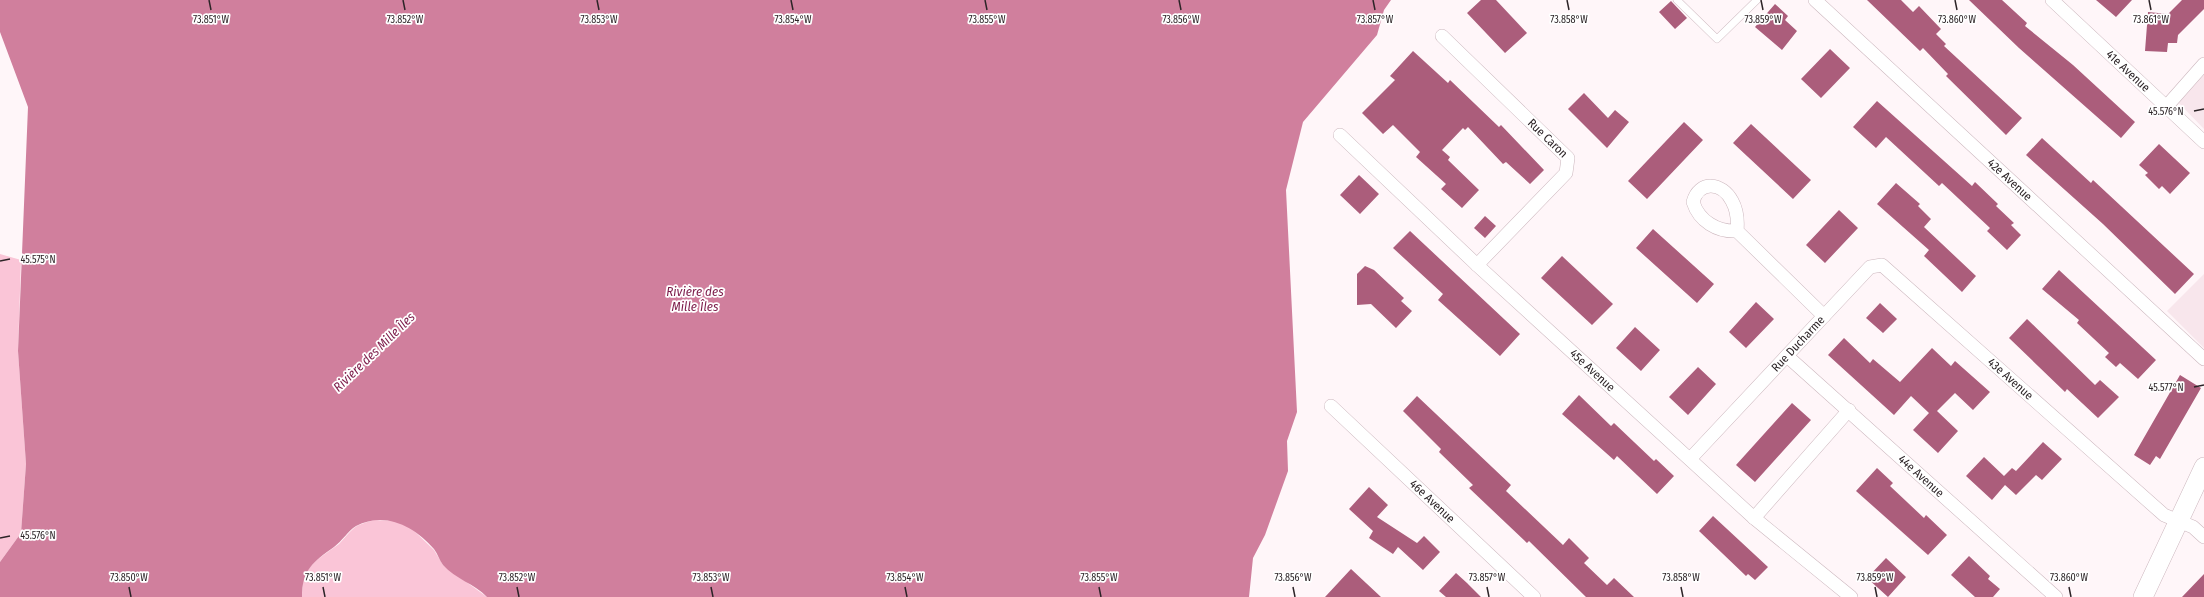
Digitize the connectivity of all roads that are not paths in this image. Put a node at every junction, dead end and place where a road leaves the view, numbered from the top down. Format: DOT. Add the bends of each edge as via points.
graph roads {
  1 [pos="1678,0"];
  2 [pos="1757,0"];
  3 [pos="1815,0"];
  4 [pos="2053,0"];
  5 [pos="1442,36"];
  6 [pos="2204,64"];
  7 [pos="2166,107"];
  8 [pos="1340,135"];
  9 [pos="2204,142"];
  10 [pos="1737,231"];
  11 [pos="1477,265"];
  12 [pos="1824,316"];
  13 [pos="1787,356"];
  14 [pos="2204,359"];
  15 [pos="1331,406"];
  16 [pos="1849,410"];
  17 [pos="1690,459"];
  18 [pos="2204,467"];
  19 [pos="1754,518"];
  20 [pos="2178,520"];
  21 [pos="2204,537"];
  22 [pos="1534,597"];
  23 [pos="1852,597"];
  24 [pos="2056,597"];
  25 [pos="2144,597"];
  1 -- 2 [label="lane" via="1717,39"];
  3 -- 14 [label="street, 42e Avenue"];
  4 -- 7 [label="street, 41e Avenue"];
  5 -- 11 [label="street, Rue Caron" via="1568,158 1566,173"];
  6 -- 7 [label="street"];
  7 -- 9 [label="street, 41e Avenue"];
  8 -- 11 [label="street, 45e Avenue"];
  10 -- 12 [label="street, Rue Ducharme"];
  11 -- 17 [label="street, 45e Avenue"];
  12 -- 13 [label="street, Rue Ducharme"];
  12 -- 20 [label="street, 43e Avenue" via="1870,267 1882,265 2164,515"];
  13 -- 16 [label="street, 44e Avenue"];
  13 -- 17 [label="street, Rue Ducharme"];
  15 -- 22 [label="street, 46e Avenue"];
  16 -- 19 [label="street"];
  16 -- 24 [label="street, 44e Avenue"];
  17 -- 19 [label="street, 45e Avenue"];
  18 -- 20 [label="main road"];
  19 -- 23 [label="street, 45e Avenue"];
  20 -- 21 [label="street, 43e Avenue"];
  20 -- 25 [label="main road"];
}
